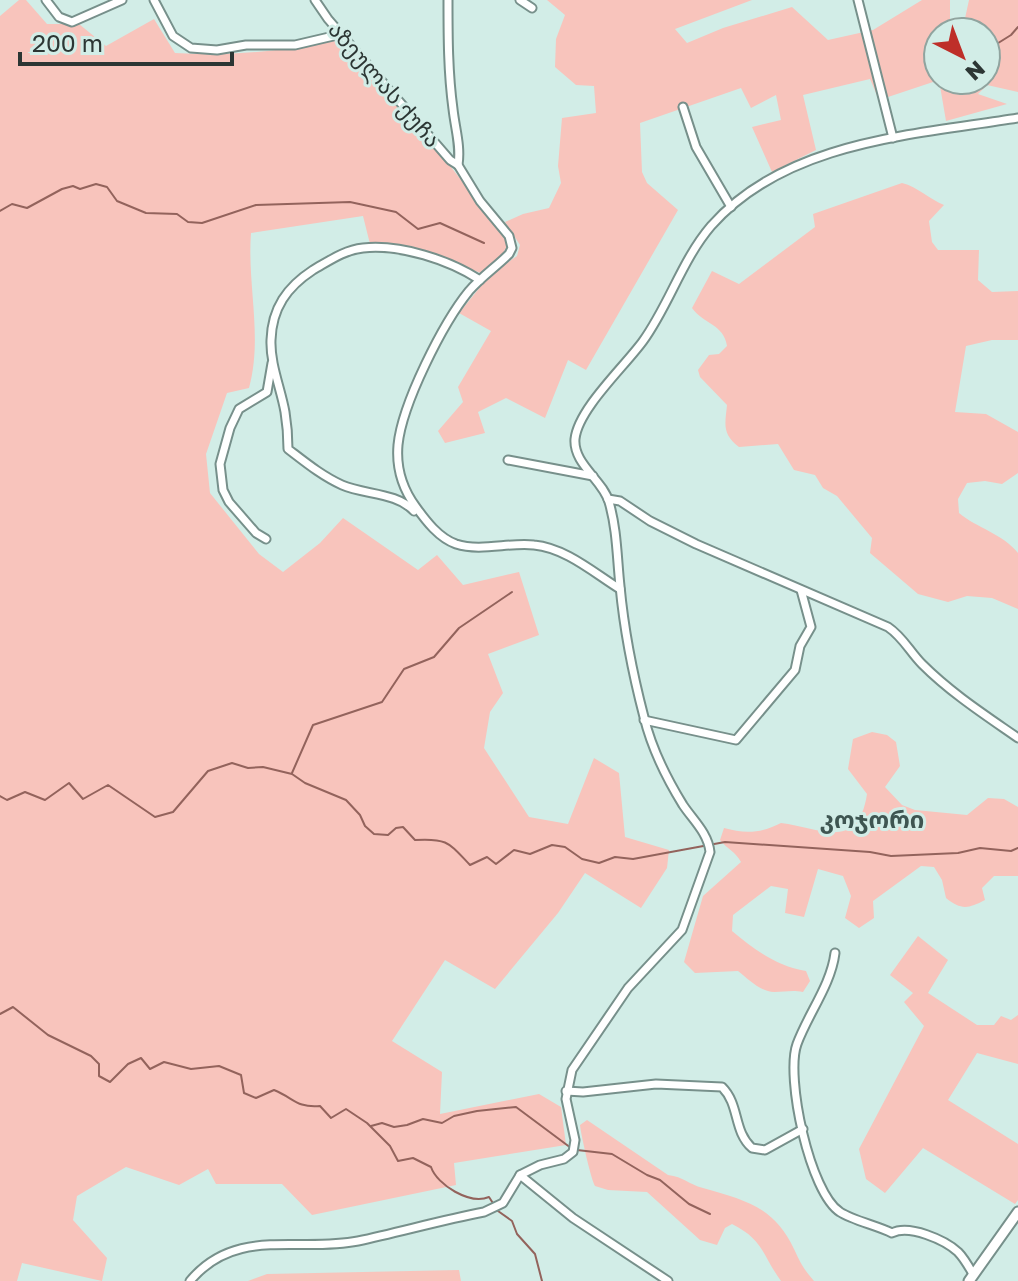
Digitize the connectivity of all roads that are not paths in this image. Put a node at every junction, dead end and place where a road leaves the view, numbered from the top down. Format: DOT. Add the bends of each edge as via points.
graph roads {
  1 [pos="46,0"];
  2 [pos="122,0"];
  3 [pos="154,0"];
  4 [pos="315,0"];
  5 [pos="448,0"];
  6 [pos="520,0"];
  7 [pos="858,0"];
  8 [pos="532,8"];
  9 [pos="342,34"];
  10 [pos="683,107"];
  11 [pos="1018,118"];
  12 [pos="893,138"];
  13 [pos="458,165"];
  14 [pos="731,207"];
  15 [pos="480,280"];
  16 [pos="273,356"];
  17 [pos="508,460"];
  18 [pos="593,476"];
  19 [pos="608,499"];
  20 [pos="428,523"];
  21 [pos="266,539"];
  22 [pos="620,589"];
  23 [pos="801,590"];
  24 [pos="644,720"];
  25 [pos="1018,738"];
  26 [pos="835,953"];
  27 [pos="566,1091"];
  28 [pos="803,1129"];
  29 [pos="520,1175"];
  30 [pos="1018,1212"];
  31 [pos="971,1277"];
  32 [pos="190,1281"];
  33 [pos="668,1281"];
  1 -- 2 [label="street" via="59,17 72,22"];
  3 -- 9 [label="street" via="173,36 191,48 295,45"];
  4 -- 9 [label="street, აზეულას ქუჩა"];
  5 -- 13 [label="street"];
  6 -- 8 [label="street"];
  7 -- 12 [label="street"];
  9 -- 13 [label="street, აზეულას ქუჩა"];
  10 -- 14 [label="street" via="696,147"];
  11 -- 12 [label="street"];
  12 -- 14 [label="street" via="806,162 770,178"];
  13 -- 15 [label="street" via="512,242 509,254"];
  14 -- 18 [label="street" via="704,236 652,328 579,425 579,456"];
  15 -- 16 [label="street" via="462,269 394,249 342,253 301,278 278,301"];
  15 -- 20 [label="street" via="441,335 401,430 404,491"];
  16 -- 20 [label="street" via="288,449 343,485 402,501"];
  16 -- 21 [label="street" via="267,392 239,409 220,464 229,502"];
  17 -- 18 [label="street"];
  18 -- 19 [label="street"];
  19 -- 22 [label="street"];
  19 -- 23 [label="street"];
  20 -- 22 [label="street" via="461,545 538,545 562,552"];
  22 -- 24 [label="street"];
  23 -- 24 [label="street" via="811,627 795,670 736,740"];
  23 -- 25 [label="street" via="894,631 921,664"];
  24 -- 27 [label="street" via="710,852 682,930 595,1032"];
  26 -- 28 [label="street" via="794,1054"];
  27 -- 28 [label="street" via="656,1084 722,1087 736,1106 740,1133 752,1148 765,1150"];
  27 -- 29 [label="street" via="575,1140 570,1155"];
  28 -- 31 [label="street" via="815,1177 840,1212 892,1233 911,1231 939,1241 959,1253"];
  29 -- 32 [label="street" via="503,1203 484,1212 337,1244 252,1245 210,1262"];
  29 -- 33 [label="street" via="573,1218"];
  30 -- 31 [label="main road"];
}
